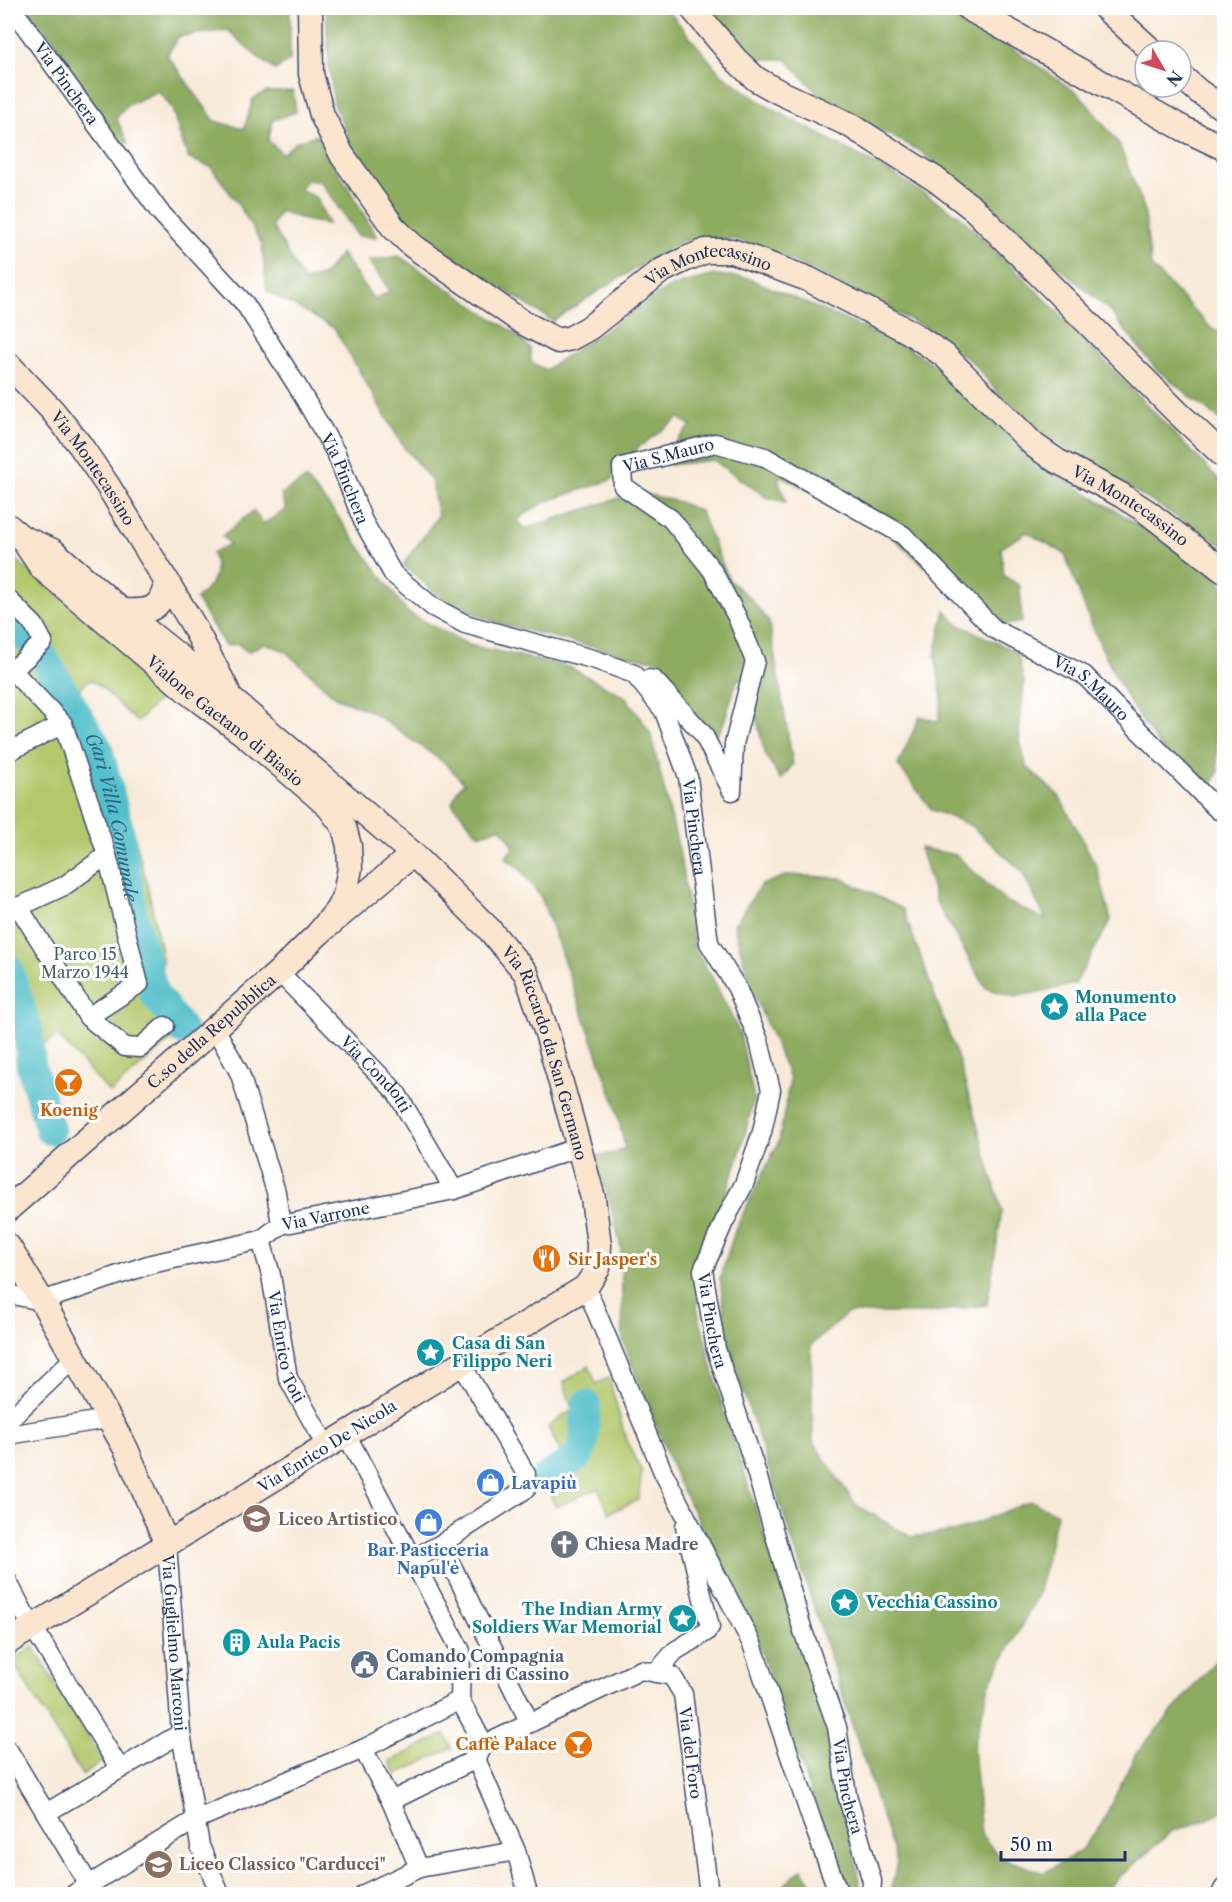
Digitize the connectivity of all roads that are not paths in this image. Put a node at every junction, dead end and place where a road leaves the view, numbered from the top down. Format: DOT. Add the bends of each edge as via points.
graph roads {
  1 [pos="12,8"];
  2 [pos="310,8"];
  3 [pos="692,8"];
  4 [pos="968,8"];
  5 [pos="1105,8"];
  6 [pos="1139,39"];
  7 [pos="1193,87"];
  8 [pos="1224,109"];
  9 [pos="1224,148"];
  10 [pos="8,364"];
  11 [pos="1224,456"];
  12 [pos="14,531"];
  13 [pos="1224,571"];
  14 [pos="166,581"];
  15 [pos="8,599"];
  16 [pos="123,611"];
  17 [pos="15,665"];
  18 [pos="634,674"];
  19 [pos="207,684"];
  20 [pos="232,701"];
  21 [pos="63,724"];
  22 [pos="264,751"];
  23 [pos="8,752"];
  24 [pos="1224,810"];
  25 [pos="413,854"];
  26 [pos="107,855"];
  27 [pos="13,910"];
  28 [pos="319,933"];
  29 [pos="279,972"];
  30 [pos="88,1017"];
  31 [pos="165,1026"];
  32 [pos="215,1028"];
  33 [pos="579,1147"];
  34 [pos="454,1190"];
  35 [pos="8,1209"];
  36 [pos="281,1226"];
  37 [pos="261,1239"];
  38 [pos="8,1246"];
  39 [pos="586,1287"];
  40 [pos="8,1294"];
  41 [pos="42,1301"];
  42 [pos="74,1358"];
  43 [pos="461,1364"];
  44 [pos="108,1419"];
  45 [pos="8,1421"];
  46 [pos="8,1434"];
  47 [pos="336,1440"];
  48 [pos="681,1504"];
  49 [pos="167,1544"];
  50 [pos="441,1544"];
  51 [pos="412,1559"];
  52 [pos="8,1582"];
  53 [pos="33,1627"];
  54 [pos="8,1642"];
  55 [pos="656,1673"];
  56 [pos="460,1700"];
  57 [pos="530,1723"];
  58 [pos="181,1733"];
  59 [pos="363,1749"];
  60 [pos="8,1750"];
  61 [pos="480,1752"];
  62 [pos="120,1769"];
  63 [pos="391,1801"];
  64 [pos="46,1814"];
  65 [pos="195,1820"];
  66 [pos="516,1851"];
  67 [pos="419,1868"];
  68 [pos="1224,1888"];
  69 [pos="81,1890"];
  70 [pos="220,1894"];
  71 [pos="364,1894"];
  72 [pos="528,1894"];
  73 [pos="709,1894"];
  74 [pos="839,1894"];
  75 [pos="871,1894"];
  76 [pos="1221,1894"];
  1 -- 18 [label="street, Via Pinchera" via="159,211 245,304 336,453 363,521 393,574 433,607 465,624"];
  2 -- 13 [label="street, Via Montecassino" via="311,74 322,115 342,155 393,227 413,246 522,322 558,341 571,338 661,271 706,251 732,251 808,279 908,331 944,355 1035,446 1146,511"];
  3 -- 11 [label="street" via="756,79 850,124 975,210"];
  4 -- 9 [label="street"];
  5 -- 6 [label="street"];
  7 -- 8 [label="street"];
  10 -- 14 [label="street, Via Montecassino" via="80,446"];
  12 -- 16 [label="street, Vialone Gaetano di Biasio" via="53,551"];
  12 -- 19 [label="street, Vialone Gaetano di Biasio" via="42,568"];
  14 -- 16 [label="street" via="164,596 154,607"];
  14 -- 19 [label="street, Via Montecassino" via="192,623"];
  15 -- 17 [label="street" via="44,642"];
  16 -- 19 [label="street, Vialone Gaetano di Biasio"];
  17 -- 21 [label="street"];
  18 -- 24 [label="street, Via S.Mauro" via="654,680 703,734 732,790 734,744 754,661 737,617 712,570 671,519 623,486 622,467 724,444 765,457 903,536 994,629 1084,675 1218,810"];
  18 -- 75 [label="street, Via Pinchera" via="664,711 688,777 709,943 737,988 755,1030 771,1090 744,1184 703,1270 716,1349 803,1631 837,1727 847,1795 872,1881"];
  19 -- 20 [label="street, Via Montecassino"];
  19 -- 22 [label="street, Vialone Gaetano di Biasio"];
  20 -- 22 [label="street, Via Montecassino"];
  20 -- 25 [label="street, Vialone Gaetano di Biasio"];
  21 -- 23 [label="street"];
  21 -- 26 [label="street"];
  22 -- 28 [label="street, Vialone Gaetano di Biasio" via="329,807 344,827 350,868 345,894"];
  25 -- 28 [label="street, C.so della Repubblica"];
  25 -- 33 [label="street, Via Riccardo da San Germano" via="488,928 526,973"];
  26 -- 27 [label="street" via="64,886"];
  26 -- 30 [label="street" via="139,984"];
  27 -- 30 [label="street"];
  28 -- 29 [label="street, C.so della Repubblica"];
  29 -- 32 [label="street, C.so della Repubblica"];
  29 -- 34 [label="street, Via Condotti" via="396,1092"];
  30 -- 31 [label="street" via="125,1047 140,1048"];
  32 -- 35 [label="street, C.so della Repubblica"];
  32 -- 36 [label="street" via="240,1074 276,1192"];
  33 -- 34 [label="street, Via Varrone"];
  33 -- 39 [label="street, Via Riccardo da San Germano" via="593,1198 599,1245 598,1268"];
  34 -- 36 [label="street, Via Varrone"];
  36 -- 37 [label="street, Via Varrone"];
  37 -- 41 [label="street, Via Varrone" via="151,1264"];
  37 -- 47 [label="street, Via Enrico Toti" via="288,1377"];
  38 -- 41 [label="street, Via Guglielmo Marconi"];
  39 -- 43 [label="street, Via Enrico De Nicola"];
  39 -- 48 [label="street" via="663,1472"];
  40 -- 41 [label="street"];
  41 -- 42 [label="street, Via Guglielmo Marconi"];
  42 -- 44 [label="street, Via Guglielmo Marconi"];
  42 -- 45 [label="street"];
  43 -- 47 [label="street, Via Enrico De Nicola"];
  43 -- 50 [label="street" via="526,1474 526,1489"];
  44 -- 46 [label="street"];
  44 -- 49 [label="street, Via Guglielmo Marconi" via="126,1449"];
  47 -- 49 [label="street, Via Enrico De Nicola"];
  47 -- 51 [label="street, Via Enrico Toti"];
  48 -- 55 [label="street" via="710,1627 675,1651"];
  48 -- 74 [label="street" via="752,1644"];
  49 -- 53 [label="street, Via Enrico De Nicola"];
  49 -- 58 [label="street, Via Guglielmo Marconi"];
  50 -- 51 [label="street"];
  50 -- 57 [label="street"];
  51 -- 56 [label="street, Via Enrico Toti" via="461,1651"];
  52 -- 53 [label="street"];
  53 -- 54 [label="street, Via Enrico De Nicola"];
  53 -- 62 [label="street"];
  55 -- 57 [label="street" via="641,1670"];
  55 -- 73 [label="street, Via del Foro" via="672,1676 683,1694"];
  56 -- 59 [label="street"];
  56 -- 61 [label="street"];
  57 -- 61 [label="street"];
  58 -- 62 [label="street"];
  58 -- 65 [label="street, Via Guglielmo Marconi"];
  59 -- 63 [label="street"];
  59 -- 65 [label="street"];
  60 -- 64 [label="street"];
  61 -- 63 [label="street"];
  61 -- 66 [label="street"];
  62 -- 64 [label="street"];
  63 -- 67 [label="street"];
  64 -- 69 [label="street"];
  65 -- 69 [label="street"];
  65 -- 70 [label="street, Via Guglielmo Marconi" via="200,1846"];
  66 -- 67 [label="street"];
  66 -- 72 [label="street"];
  67 -- 71 [label="street"];
  68 -- 76 [label="street"];
}
